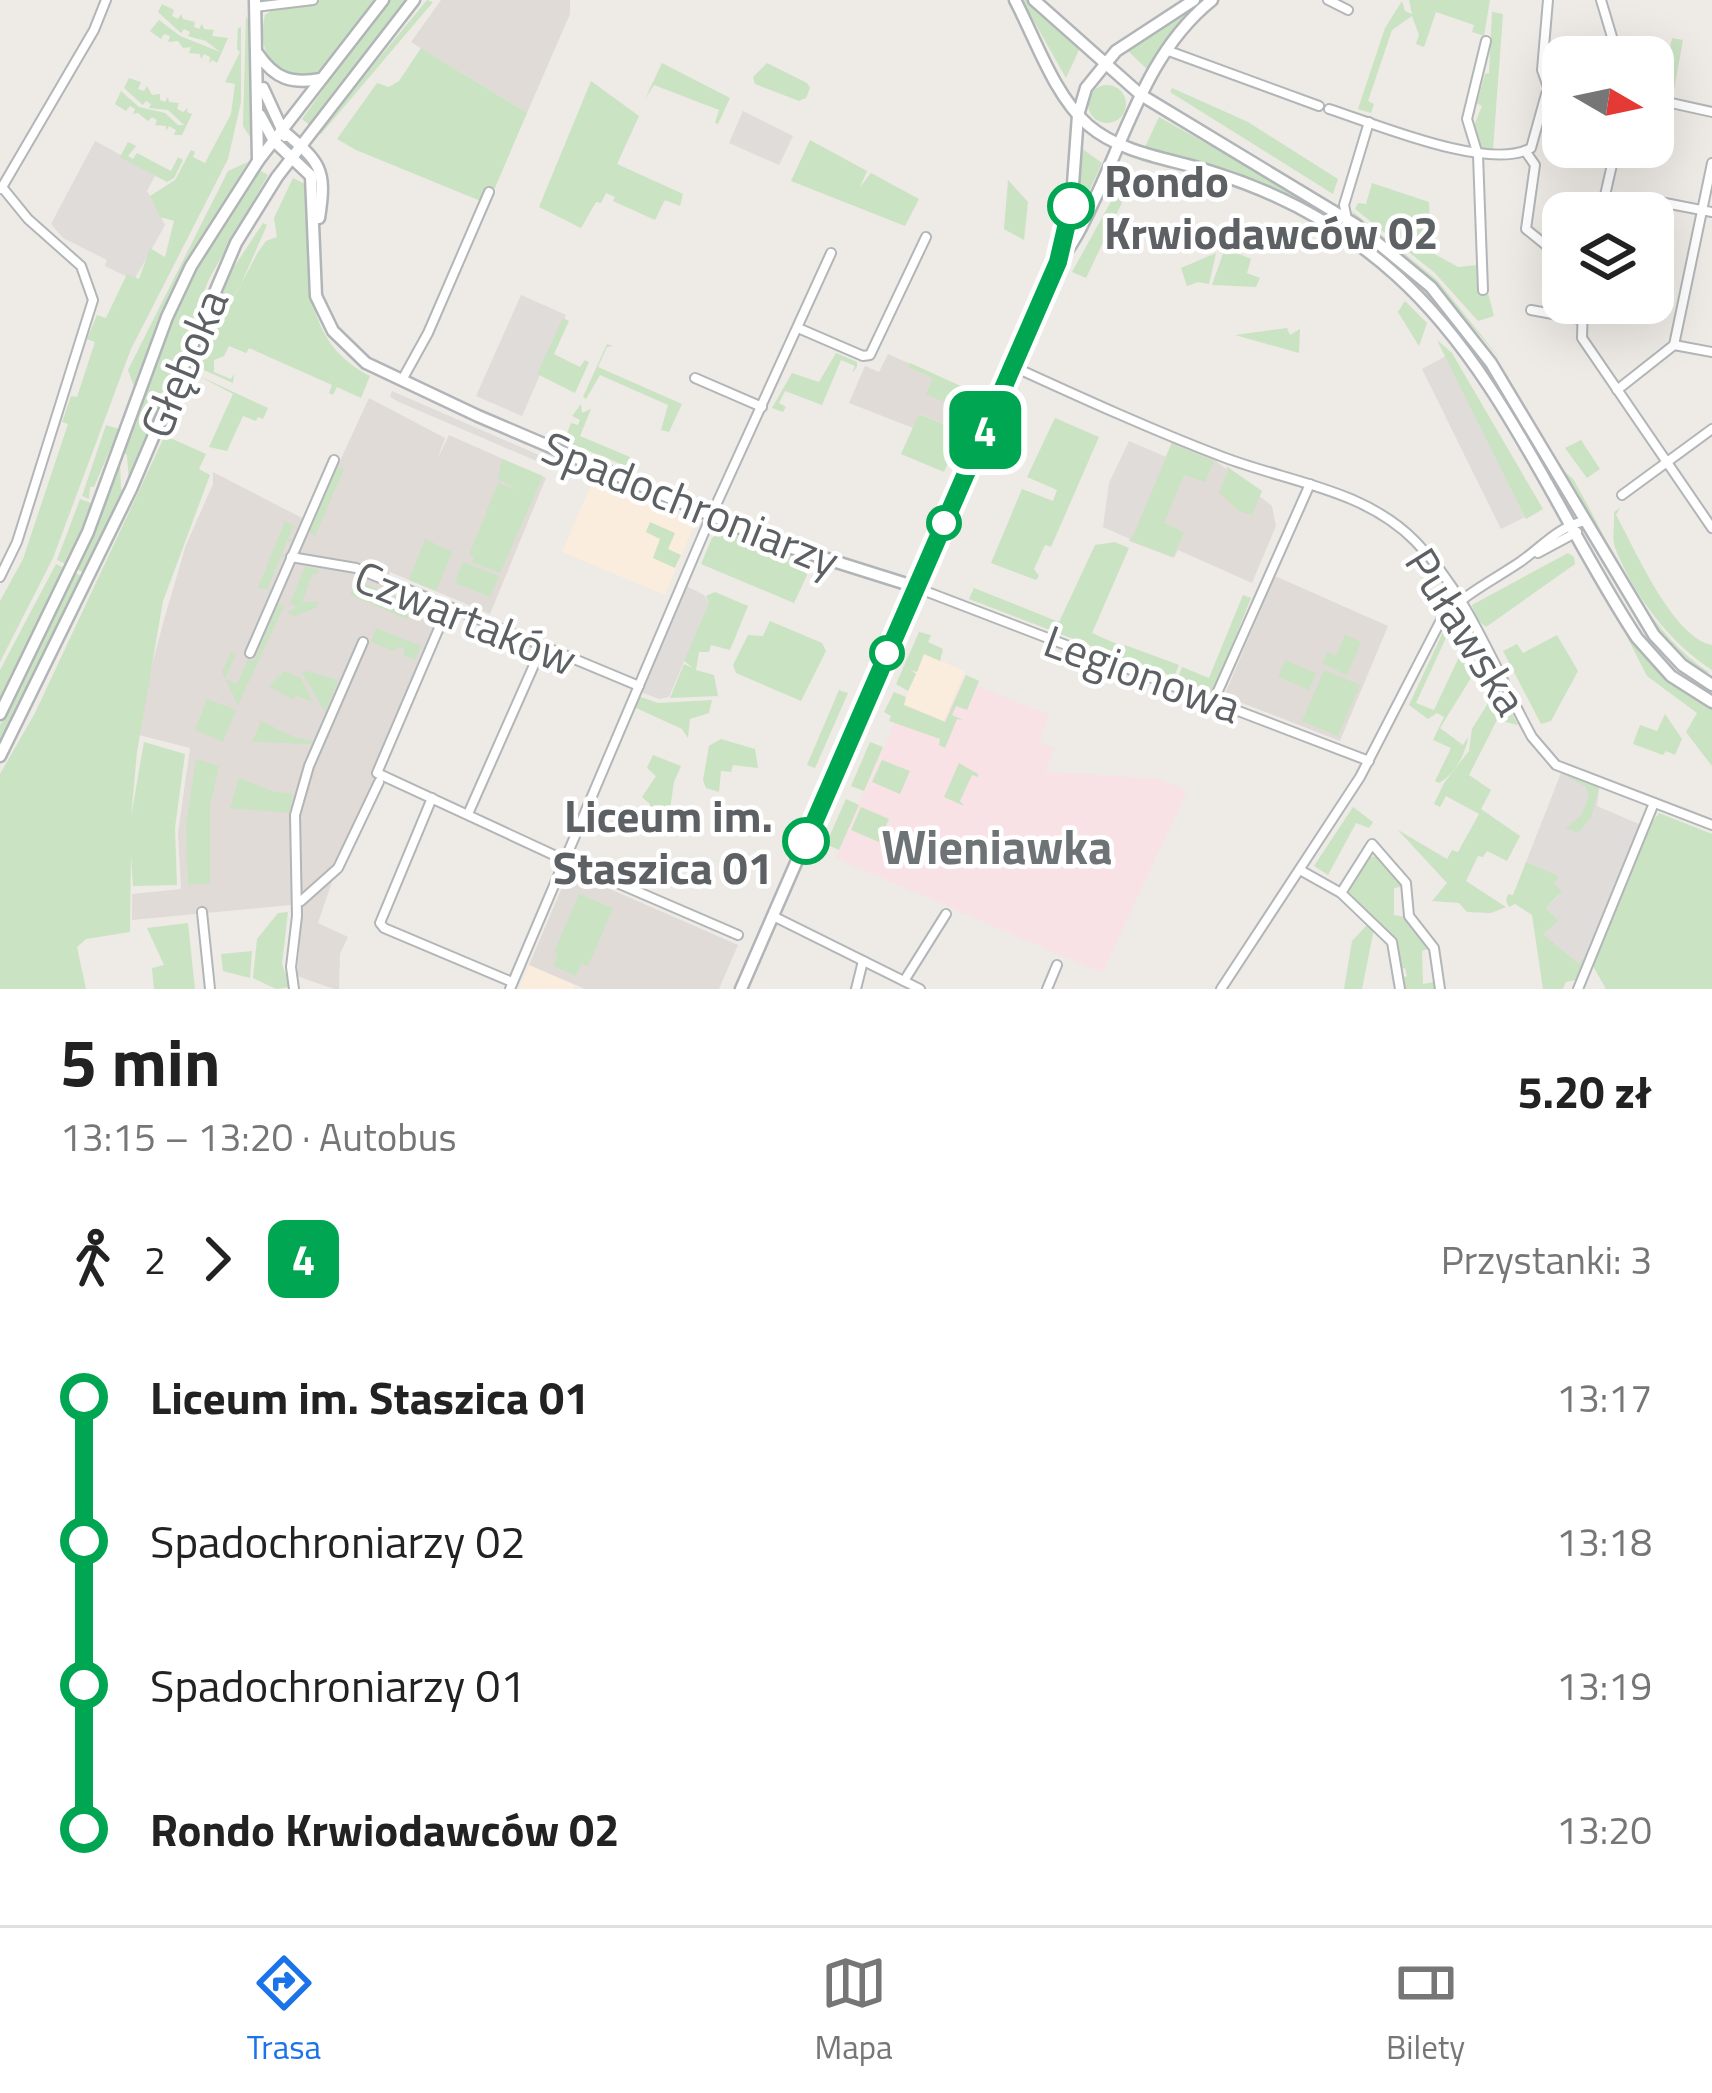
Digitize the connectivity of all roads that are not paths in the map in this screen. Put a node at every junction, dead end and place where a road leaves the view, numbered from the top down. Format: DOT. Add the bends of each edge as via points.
graph roads {
  1 [pos="106,0"];
  2 [pos="313,0"];
  3 [pos="383,0"];
  4 [pos="414,0"];
  5 [pos="1015,0"];
  6 [pos="1034,0"];
  7 [pos="1194,0"];
  8 [pos="1212,0"];
  9 [pos="1328,0"];
  10 [pos="1548,0"];
  11 [pos="1601,0"];
  12 [pos="255,4"];
  13 [pos="1348,10"];
  14 [pos="1545,36"];
  15 [pos="1612,36"];
  16 [pos="1486,41"];
  17 [pos="1165,50"];
  18 [pos="258,60"];
  19 [pos="1102,64"];
  20 [pos="321,79"];
  21 [pos="1142,95"];
  22 [pos="1674,104"];
  23 [pos="1712,112"];
  24 [pos="260,115"];
  25 [pos="1078,115"];
  26 [pos="1542,116"];
  27 [pos="1369,122"];
  28 [pos="278,135"];
  29 [pos="1120,144"];
  30 [pos="297,151"];
  31 [pos="1526,152"];
  32 [pos="1478,155"];
  33 [pos="257,160"];
  34 [pos="1712,163"];
  35 [pos="284,169"];
  36 [pos="311,176"];
  37 [pos="1,189"];
  38 [pos="489,192"];
  39 [pos="1674,205"];
  40 [pos="1338,207"];
  41 [pos="1707,211"];
  42 [pos="926,236"];
  43 [pos="1542,242"];
  44 [pos="313,245"];
  45 [pos="831,253"];
  46 [pos="1058,262"];
  47 [pos="1484,290"];
  48 [pos="1532,310"];
  49 [pos="1542,312"];
  50 [pos="1581,324"];
  51 [pos="798,328"];
  52 [pos="1674,345"];
  53 [pos="1712,352"];
  54 [pos="1012,366"];
  55 [pos="695,378"];
  56 [pos="401,381"];
  57 [pos="1617,390"];
  58 [pos="762,407"];
  59 [pos="1712,429"];
  60 [pos="334,460"];
  61 [pos="1669,462"];
  62 [pos="1310,484"];
  63 [pos="1622,496"];
  64 [pos="711,516"];
  65 [pos="1585,521"];
  66 [pos="1712,528"];
  67 [pos="1572,530"];
  68 [pos="291,557"];
  69 [pos="0,577"];
  70 [pos="916,587"];
  71 [pos="1459,601"];
  72 [pos="448,607"];
  73 [pos="363,642"];
  74 [pos="542,647"];
  75 [pos="250,653"];
  76 [pos="1709,681"];
  77 [pos="639,686"];
  78 [pos="1214,700"];
  79 [pos="1712,702"];
  80 [pos="0,714"];
  81 [pos="0,756"];
  82 [pos="1369,760"];
  83 [pos="378,777"];
  84 [pos="432,798"];
  85 [pos="1654,803"];
  86 [pos="468,814"];
  87 [pos="1712,825"];
  88 [pos="565,859"];
  89 [pos="1300,869"];
  90 [pos="1341,892"];
  91 [pos="301,901"];
  92 [pos="202,913"];
  93 [pos="946,914"];
  94 [pos="773,916"];
  95 [pos="738,935"];
  96 [pos="863,961"];
  97 [pos="1057,965"];
  98 [pos="904,981"];
  99 [pos="511,986"];
  100 [pos="210,989"];
  101 [pos="294,989"];
  102 [pos="741,989"];
  103 [pos="856,989"];
  104 [pos="920,989"];
  105 [pos="1047,989"];
  106 [pos="1221,989"];
  107 [pos="1400,989"];
  108 [pos="1440,989"];
  109 [pos="1578,989"];
  1 -- 37 [label="street"];
  2 -- 12 [label="street"];
  3 -- 20 [label="street, Głęboka"];
  4 -- 30 [label="street, Głęboka"];
  5 -- 25 [label="street"];
  6 -- 19 [label="street"];
  7 -- 19 [label="street"];
  8 -- 17 [label="street"];
  9 -- 13 [label="street"];
  10 -- 14 [label="street"];
  11 -- 15 [label="street"];
  12 -- 18 [label="street"];
  16 -- 32 [label="street" via="1466,119"];
  17 -- 21 [label="street"];
  17 -- 27 [label="street"];
  18 -- 20 [label="street" via="284,79"];
  18 -- 24 [label="street"];
  18 -- 28 [label="street"];
  19 -- 21 [label="street"];
  19 -- 25 [label="street"];
  20 -- 28 [label="street, Głęboka"];
  21 -- 29 [label="street"];
  21 -- 40 [label="street"];
  22 -- 23 [label="street"];
  24 -- 28 [label="street"];
  24 -- 33 [label="street"];
  25 -- 29 [label="street"];
  25 -- 46 [label="street"];
  26 -- 31 [label="street"];
  27 -- 32 [label="street"];
  27 -- 40 [label="street"];
  28 -- 30 [label="street"];
  28 -- 33 [label="street, Głęboka"];
  29 -- 46 [label="street"];
  29 -- 67 [label="street" via="1277,196 1385,265 1464,351"];
  30 -- 35 [label="street, Głęboka"];
  30 -- 36 [label="street"];
  30 -- 44 [label="street" via="314,159 324,182"];
  31 -- 32 [label="street"];
  31 -- 43 [label="street" via="1535,165 1526,229"];
  32 -- 47 [label="street"];
  33 -- 80 [label="street, Głęboka" via="184,280 88,532"];
  34 -- 41 [label="street"];
  35 -- 36 [label="street"];
  35 -- 81 [label="street, Głęboka" via="229,256 131,489"];
  36 -- 44 [label="street"];
  37 -- 69 [label="street" via="81,266 94,300"];
  38 -- 56 [label="street"];
  39 -- 41 [label="street"];
  40 -- 65 [label="street" via="1465,326"];
  41 -- 52 [label="street"];
  42 -- 51 [label="street" via="870,355"];
  44 -- 56 [label="street, Spadochroniarzy" via="316,296 333,331 359,359"];
  45 -- 51 [label="street"];
  46 -- 54 [label="street"];
  48 -- 49 [label="street"];
  50 -- 57 [label="street"];
  51 -- 58 [label="street"];
  52 -- 53 [label="street"];
  52 -- 57 [label="street"];
  54 -- 62 [label="street, Puławska" via="1222,457"];
  54 -- 70 [label="street"];
  55 -- 58 [label="street"];
  56 -- 64 [label="street, Spadochroniarzy"];
  57 -- 61 [label="street"];
  58 -- 64 [label="street"];
  59 -- 61 [label="street"];
  60 -- 68 [label="street"];
  61 -- 63 [label="street"];
  61 -- 66 [label="street"];
  62 -- 71 [label="street, Puławska" via="1385,517 1434,562"];
  62 -- 78 [label="street"];
  64 -- 70 [label="street, Spadochroniarzy"];
  64 -- 77 [label="street"];
  65 -- 67 [label="street"];
  65 -- 76 [label="street" via="1654,635"];
  67 -- 71 [label="street"];
  67 -- 79 [label="street" via="1650,654"];
  68 -- 72 [label="street, Czwartaków" via="356,568"];
  68 -- 75 [label="street"];
  70 -- 78 [label="street, Legionowa"];
  70 -- 94 [label="street"];
  71 -- 82 [label="street" via="1430,637"];
  71 -- 85 [label="street, Puławska" via="1551,761"];
  72 -- 74 [label="street, Czwartaków"];
  72 -- 83 [label="street"];
  73 -- 101 [label="street" via="295,815"];
  74 -- 77 [label="street, Czwartaków"];
  74 -- 86 [label="street"];
  77 -- 88 [label="street"];
  78 -- 82 [label="street, Legionowa"];
  82 -- 89 [label="street"];
  83 -- 84 [label="street"];
  83 -- 91 [label="street" via="338,868"];
  84 -- 86 [label="street"];
  84 -- 99 [label="street" via="380,922"];
  85 -- 87 [label="street, Puławska"];
  85 -- 109 [label="street"];
  86 -- 88 [label="street"];
  88 -- 95 [label="street"];
  88 -- 99 [label="street"];
  89 -- 90 [label="street"];
  89 -- 106 [label="street"];
  90 -- 107 [label="street" via="1392,942"];
  90 -- 108 [label="street" via="1372,844 1408,889 1409,916 1434,948"];
  92 -- 100 [label="street"];
  93 -- 98 [label="street"];
  94 -- 96 [label="street"];
  94 -- 102 [label="street"];
  96 -- 98 [label="street"];
  96 -- 103 [label="street"];
  97 -- 105 [label="street"];
  98 -- 104 [label="street"];
}
